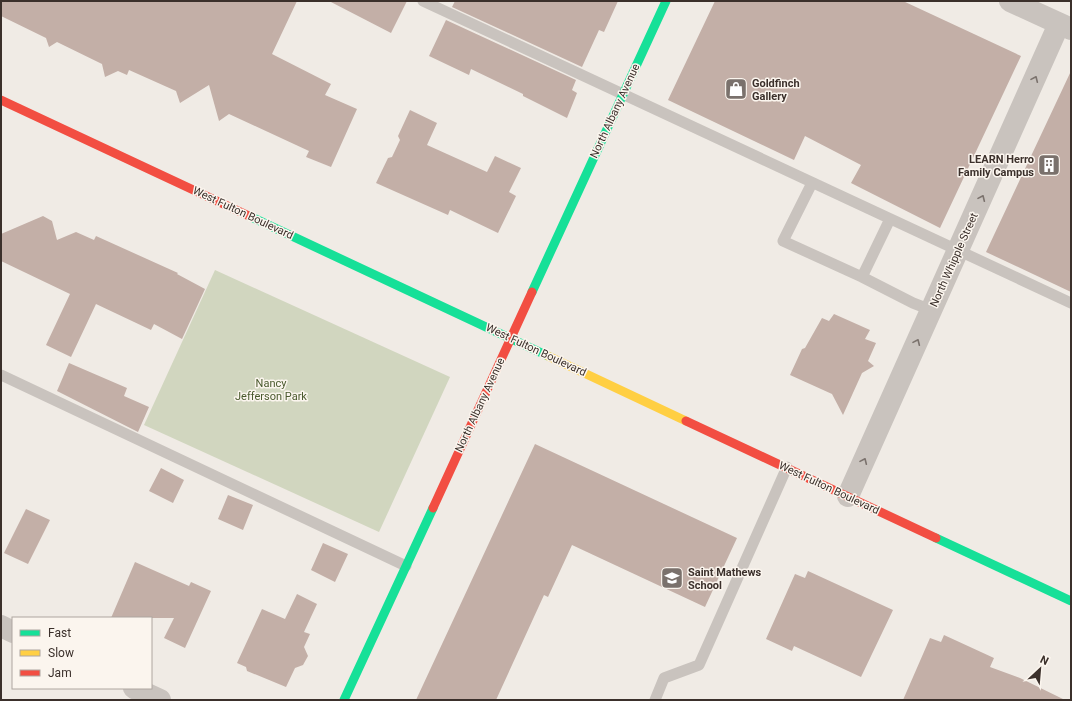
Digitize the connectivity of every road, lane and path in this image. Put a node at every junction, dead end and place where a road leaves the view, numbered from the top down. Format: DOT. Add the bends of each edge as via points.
graph roads {
  1 [pos="423,1"];
  2 [pos="666,1"];
  3 [pos="1010,1"];
  4 [pos="1065,27"];
  5 [pos="623,94"];
  6 [pos="1,100"];
  7 [pos="812,183"];
  8 [pos="890,219"];
  9 [pos="958,250"];
  10 [pos="862,277"];
  11 [pos="1071,303"];
  12 [pos="931,310"];
  13 [pos="511,338"];
  14 [pos="1,374"];
  15 [pos="787,467"];
  16 [pos="848,496"];
  17 [pos="406,566"];
  18 [pos="1071,601"];
  19 [pos="1,626"];
  20 [pos="12,632"];
  21 [pos="136,689"];
  22 [pos="160,700"];
  23 [pos="344,700"];
  24 [pos="655,700"];
  1 -- 5 [label="lane"];
  2 -- 5 [label="street, North Albany Avenue"];
  3 -- 4 [label="street"];
  9 -- 4 [label="street, North Whipple Street, one-way"];
  5 -- 7 [label="lane"];
  5 -- 13 [label="street, North Albany Avenue"];
  6 -- 13 [label="street, West Fulton Boulevard"];
  7 -- 8 [label="lane"];
  7 -- 10 [label="lane" via="784,241"];
  8 -- 9 [label="lane"];
  8 -- 10 [label="lane"];
  9 -- 11 [label="lane"];
  9 -- 12 [label="street, North Whipple Street"];
  10 -- 12 [label="lane"];
  16 -- 12 [label="street, North Whipple Street, one-way"];
  13 -- 15 [label="street, West Fulton Boulevard"];
  13 -- 17 [label="street, North Albany Avenue"];
  14 -- 17 [label="lane"];
  15 -- 16 [label="street, West Fulton Boulevard"];
  15 -- 24 [label="lane" via="699,665 664,678"];
  16 -- 18 [label="street, West Fulton Boulevard"];
  17 -- 23 [label="street, North Albany Avenue"];
  19 -- 20 [label="street"];
  21 -- 22 [label="street"];
}
